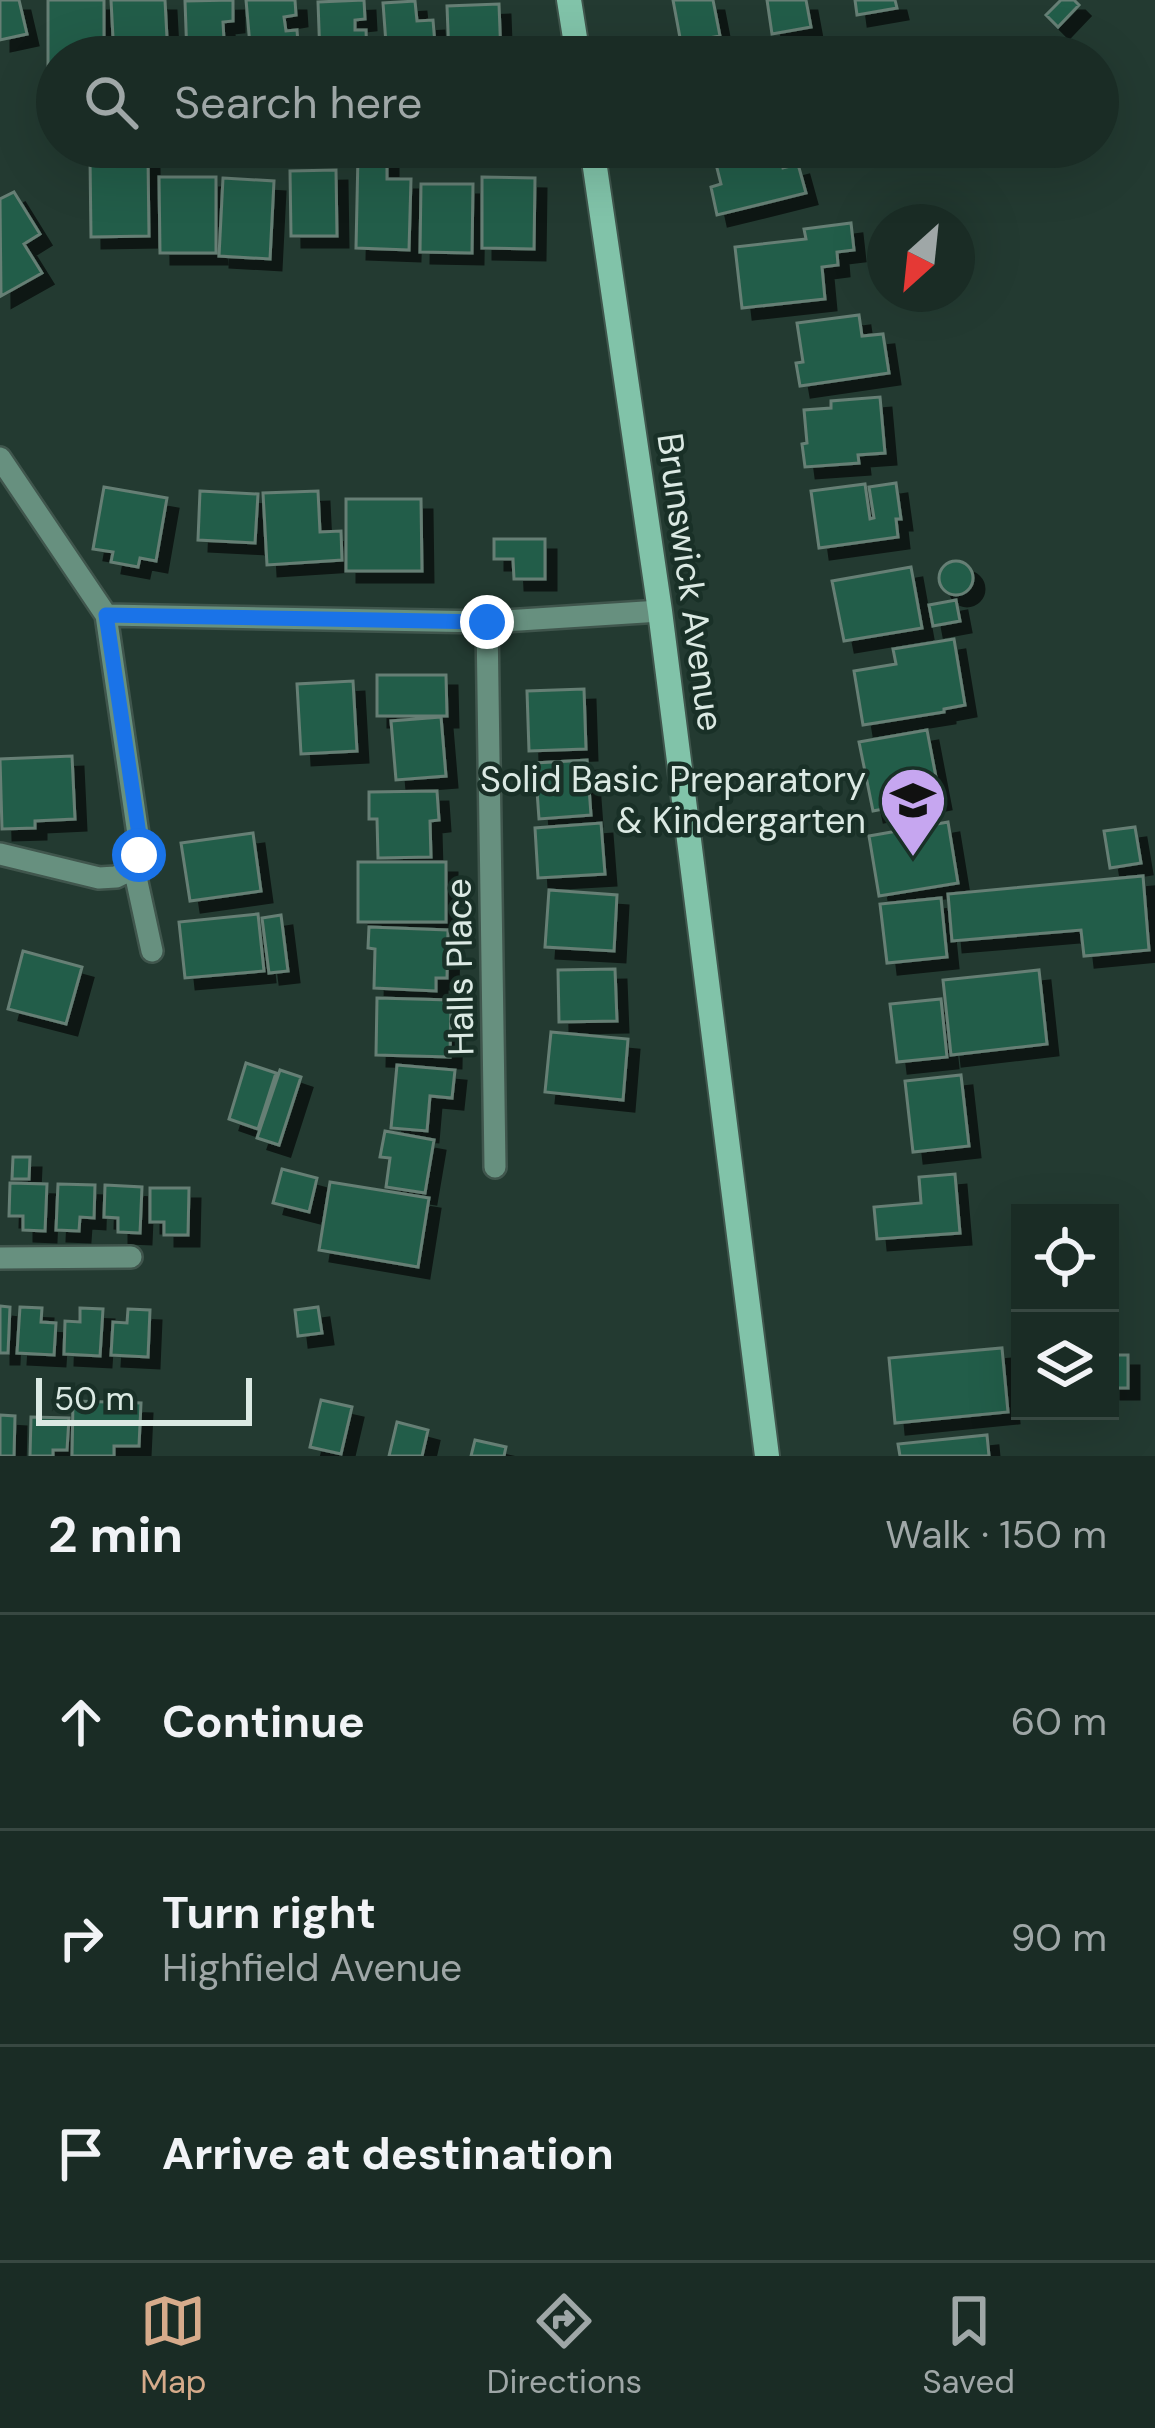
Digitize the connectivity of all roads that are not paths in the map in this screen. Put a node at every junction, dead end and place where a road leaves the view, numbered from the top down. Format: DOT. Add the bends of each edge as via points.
graph roads {
  1 [pos="569,0"];
  2 [pos="575,36"];
  3 [pos="595,168"];
  4 [pos="0,458"];
  5 [pos="660,611"];
  6 [pos="106,615"];
  7 [pos="487,622"];
  8 [pos="0,854"];
  9 [pos="134,868"];
  10 [pos="152,951"];
  11 [pos="495,1167"];
  12 [pos="131,1257"];
  13 [pos="0,1258"];
  14 [pos="767,1456"];
  1 -- 2 [label="main road"];
  3 -- 5 [label="main road, Brunswick Avenue"];
  4 -- 6 [label="street"];
  5 -- 7 [label="street"];
  5 -- 14 [label="main road, Brunswick Avenue"];
  6 -- 7 [label="street"];
  6 -- 9 [label="street" via="140,841"];
  7 -- 11 [label="street, Halls Place"];
  8 -- 9 [label="street" via="99,878"];
  9 -- 10 [label="street"];
  12 -- 13 [label="street"];
}
